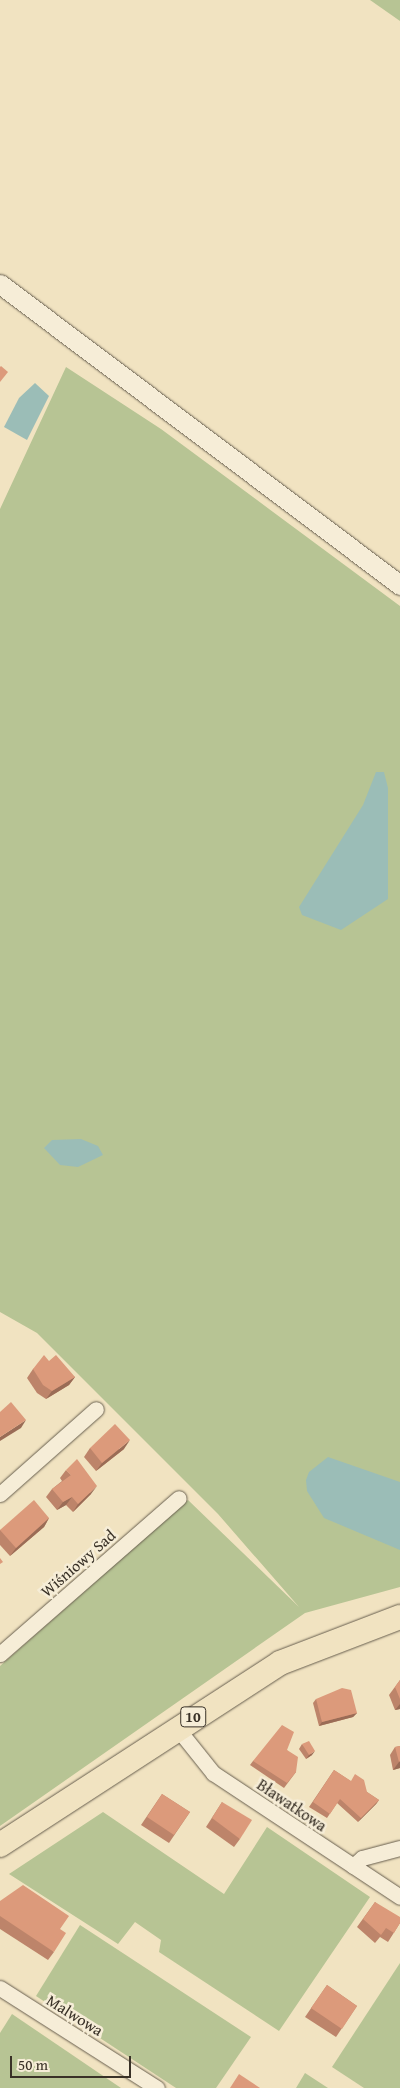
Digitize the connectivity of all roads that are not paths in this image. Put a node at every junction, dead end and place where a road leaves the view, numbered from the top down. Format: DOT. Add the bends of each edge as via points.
graph roads {
  1 [pos="0,284"];
  2 [pos="400,585"];
  3 [pos="96,1409"];
  4 [pos="0,1494"];
  5 [pos="178,1498"];
  6 [pos="400,1617"];
  7 [pos="1,1651"];
  8 [pos="177,1728"];
  9 [pos="0,1845"];
  10 [pos="400,1848"];
  11 [pos="353,1866"];
  12 [pos="400,1897"];
  13 [pos="0,1988"];
  14 [pos="157,2088"];
  1 -- 2 [label="street"];
  3 -- 4 [label="street"];
  5 -- 7 [label="street, Wiśniowy Sad"];
  6 -- 8 [label="main road, 10" via="296,1655"];
  8 -- 9 [label="main road, 10"];
  8 -- 11 [label="street, Bławatkowa" via="213,1773"];
  10 -- 11 [label="street" via="362,1858"];
  11 -- 12 [label="street, Bławatkowa"];
  13 -- 14 [label="street, Malwowa"];
}
